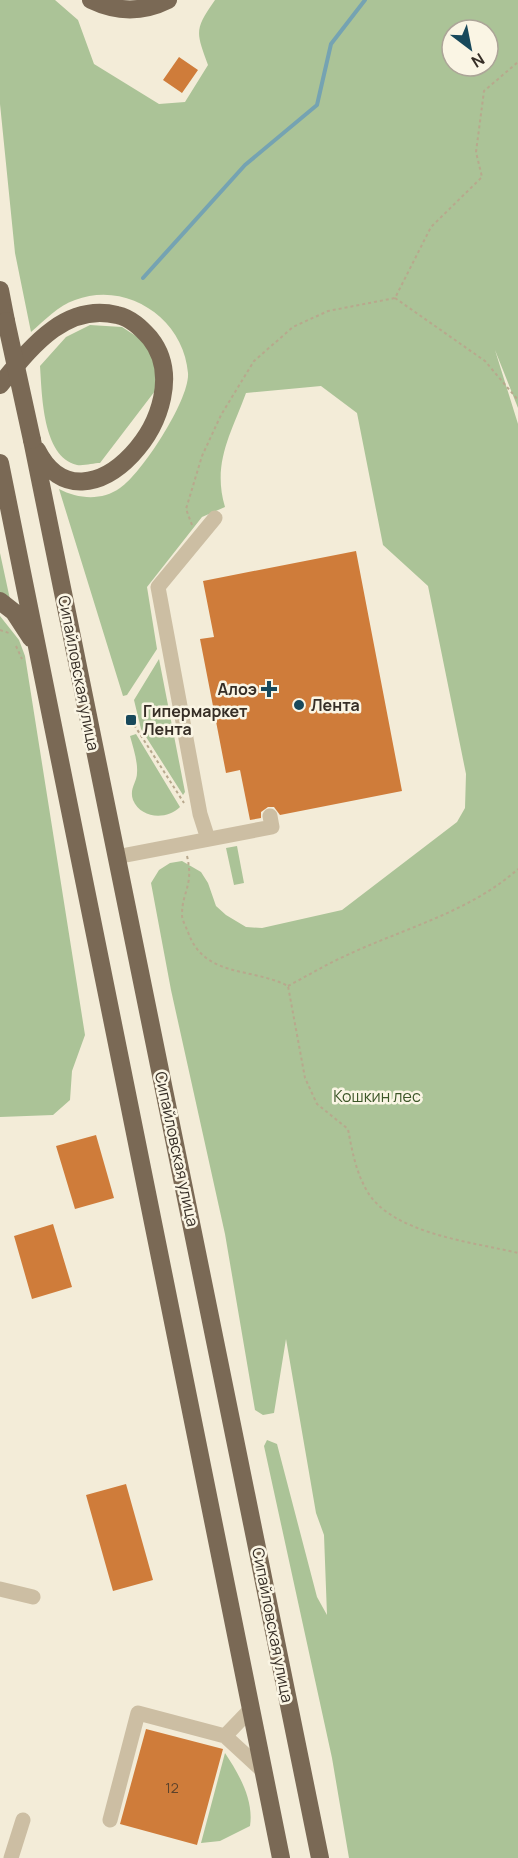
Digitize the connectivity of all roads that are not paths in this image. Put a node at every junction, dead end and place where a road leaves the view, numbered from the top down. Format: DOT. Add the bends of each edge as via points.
graph roads {
  1 [pos="91,0"];
  2 [pos="168,0"];
  3 [pos="0,290"];
  4 [pos="0,386"];
  5 [pos="32,440"];
  6 [pos="0,462"];
  7 [pos="215,518"];
  8 [pos="0,601"];
  9 [pos="36,645"];
  10 [pos="270,816"];
  11 [pos="208,839"];
  12 [pos="116,857"];
  13 [pos="0,1589"];
  14 [pos="33,1597"];
  15 [pos="251,1710"];
  16 [pos="225,1736"];
  17 [pos="263,1771"];
  18 [pos="22,1820"];
  19 [pos="110,1820"];
  20 [pos="11,1858"];
  21 [pos="281,1858"];
  22 [pos="320,1858"];
  1 -- 2 [label="main road" via="111,8 137,10"];
  3 -- 5 [label="main road, Сипайловская улица, bridge"];
  4 -- 5 [label="main road" via="34,345 75,316 100,311 120,315 140,327 154,343 163,361 166,384 151,427 128,459 95,481 80,483 50,470"];
  5 -- 12 [label="main road, Сипайловская улица"];
  6 -- 9 [label="main road"];
  7 -- 11 [label="lane" via="158,587"];
  8 -- 9 [label="main road" via="14,612"];
  9 -- 15 [label="main road"];
  10 -- 11 [label="lane" via="272,827"];
  11 -- 12 [label="lane"];
  12 -- 22 [label="main road, Сипайловская улица"];
  13 -- 14 [label="lane"];
  15 -- 16 [label="lane"];
  15 -- 17 [label="main road"];
  16 -- 17 [label="lane"];
  16 -- 19 [label="lane" via="138,1713"];
  17 -- 21 [label="main road"];
  18 -- 20 [label="lane"];
}
